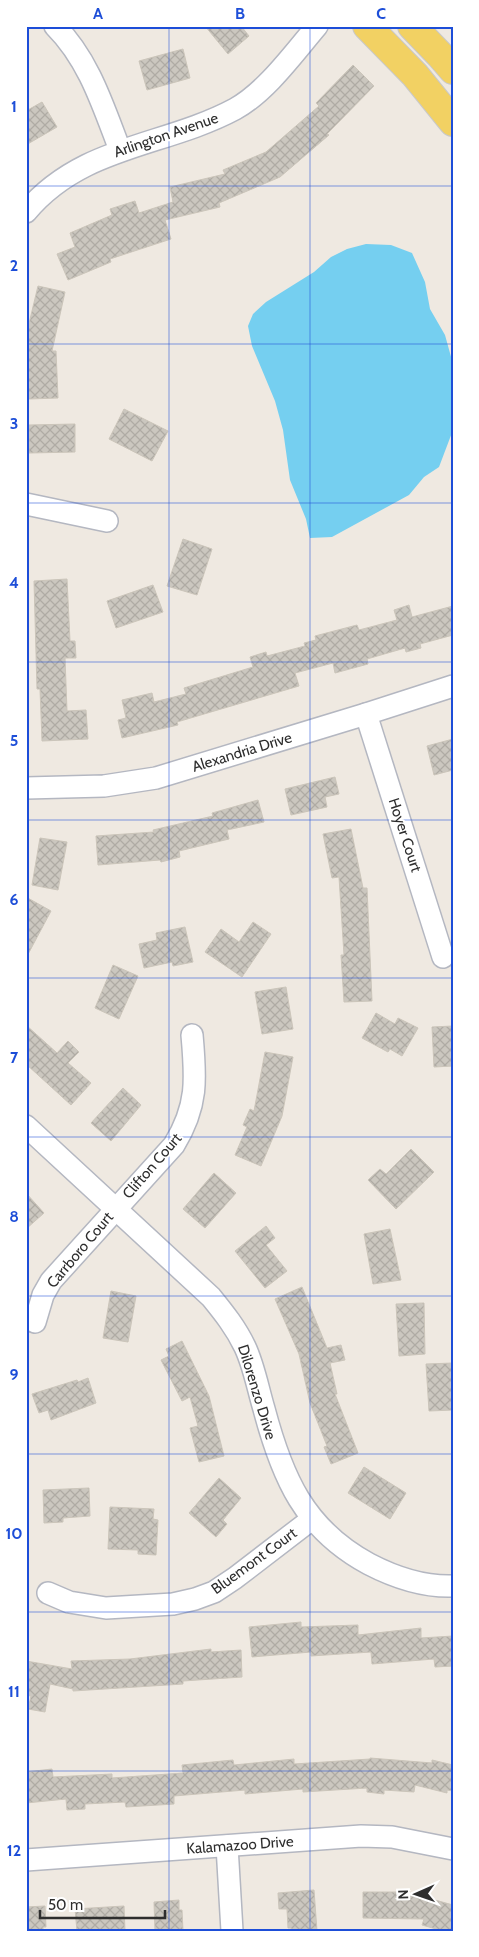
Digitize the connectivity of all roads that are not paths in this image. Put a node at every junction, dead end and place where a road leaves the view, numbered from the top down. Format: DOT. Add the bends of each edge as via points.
graph roads {
  1 [pos="55,26"];
  2 [pos="317,26"];
  3 [pos="367,26"];
  4 [pos="412,26"];
  5 [pos="453,70"];
  6 [pos="453,122"];
  7 [pos="120,150"];
  8 [pos="26,212"];
  9 [pos="26,504"];
  10 [pos="107,521"];
  11 [pos="453,686"];
  12 [pos="366,714"];
  13 [pos="26,788"];
  14 [pos="443,956"];
  15 [pos="192,1035"];
  16 [pos="26,1126"];
  17 [pos="116,1208"];
  18 [pos="35,1322"];
  19 [pos="312,1519"];
  20 [pos="453,1586"];
  21 [pos="48,1593"];
  22 [pos="227,1846"];
  23 [pos="453,1849"];
  24 [pos="26,1860"];
  25 [pos="232,1931"];
  1 -- 7 [label="street" via="81,58"];
  2 -- 7 [label="street, Arlington Avenue" via="259,91 236,108 210,121"];
  3 -- 6 [label="main road" via="415,75"];
  4 -- 5 [label="main road"];
  7 -- 8 [label="street, Arlington Avenue" via="65,178"];
  9 -- 10 [label="street"];
  11 -- 12 [label="street, Alexandria Drive"];
  12 -- 13 [label="street, Alexandria Drive" via="156,778 104,786"];
  12 -- 14 [label="street, Hoyer Court"];
  15 -- 17 [label="street, Clifton Court" via="194,1087 185,1126 174,1145"];
  16 -- 17 [label="street, Dilorenzo Drive"];
  17 -- 18 [label="street, Carrboro Court" via="52,1281 43,1295"];
  17 -- 19 [label="street, Dilorenzo Drive" via="211,1298 232,1323 246,1349 280,1462"];
  19 -- 20 [label="street, Dilorenzo Drive" via="333,1541 381,1570 412,1580"];
  19 -- 21 [label="street, Bluemont Court" via="235,1578 214,1592 195,1599 173,1604 106,1608 86,1607"];
  22 -- 23 [label="street, Kalamazoo Drive" via="361,1836 392,1837"];
  22 -- 24 [label="street, Kalamazoo Drive"];
  22 -- 25 [label="street"];
}
